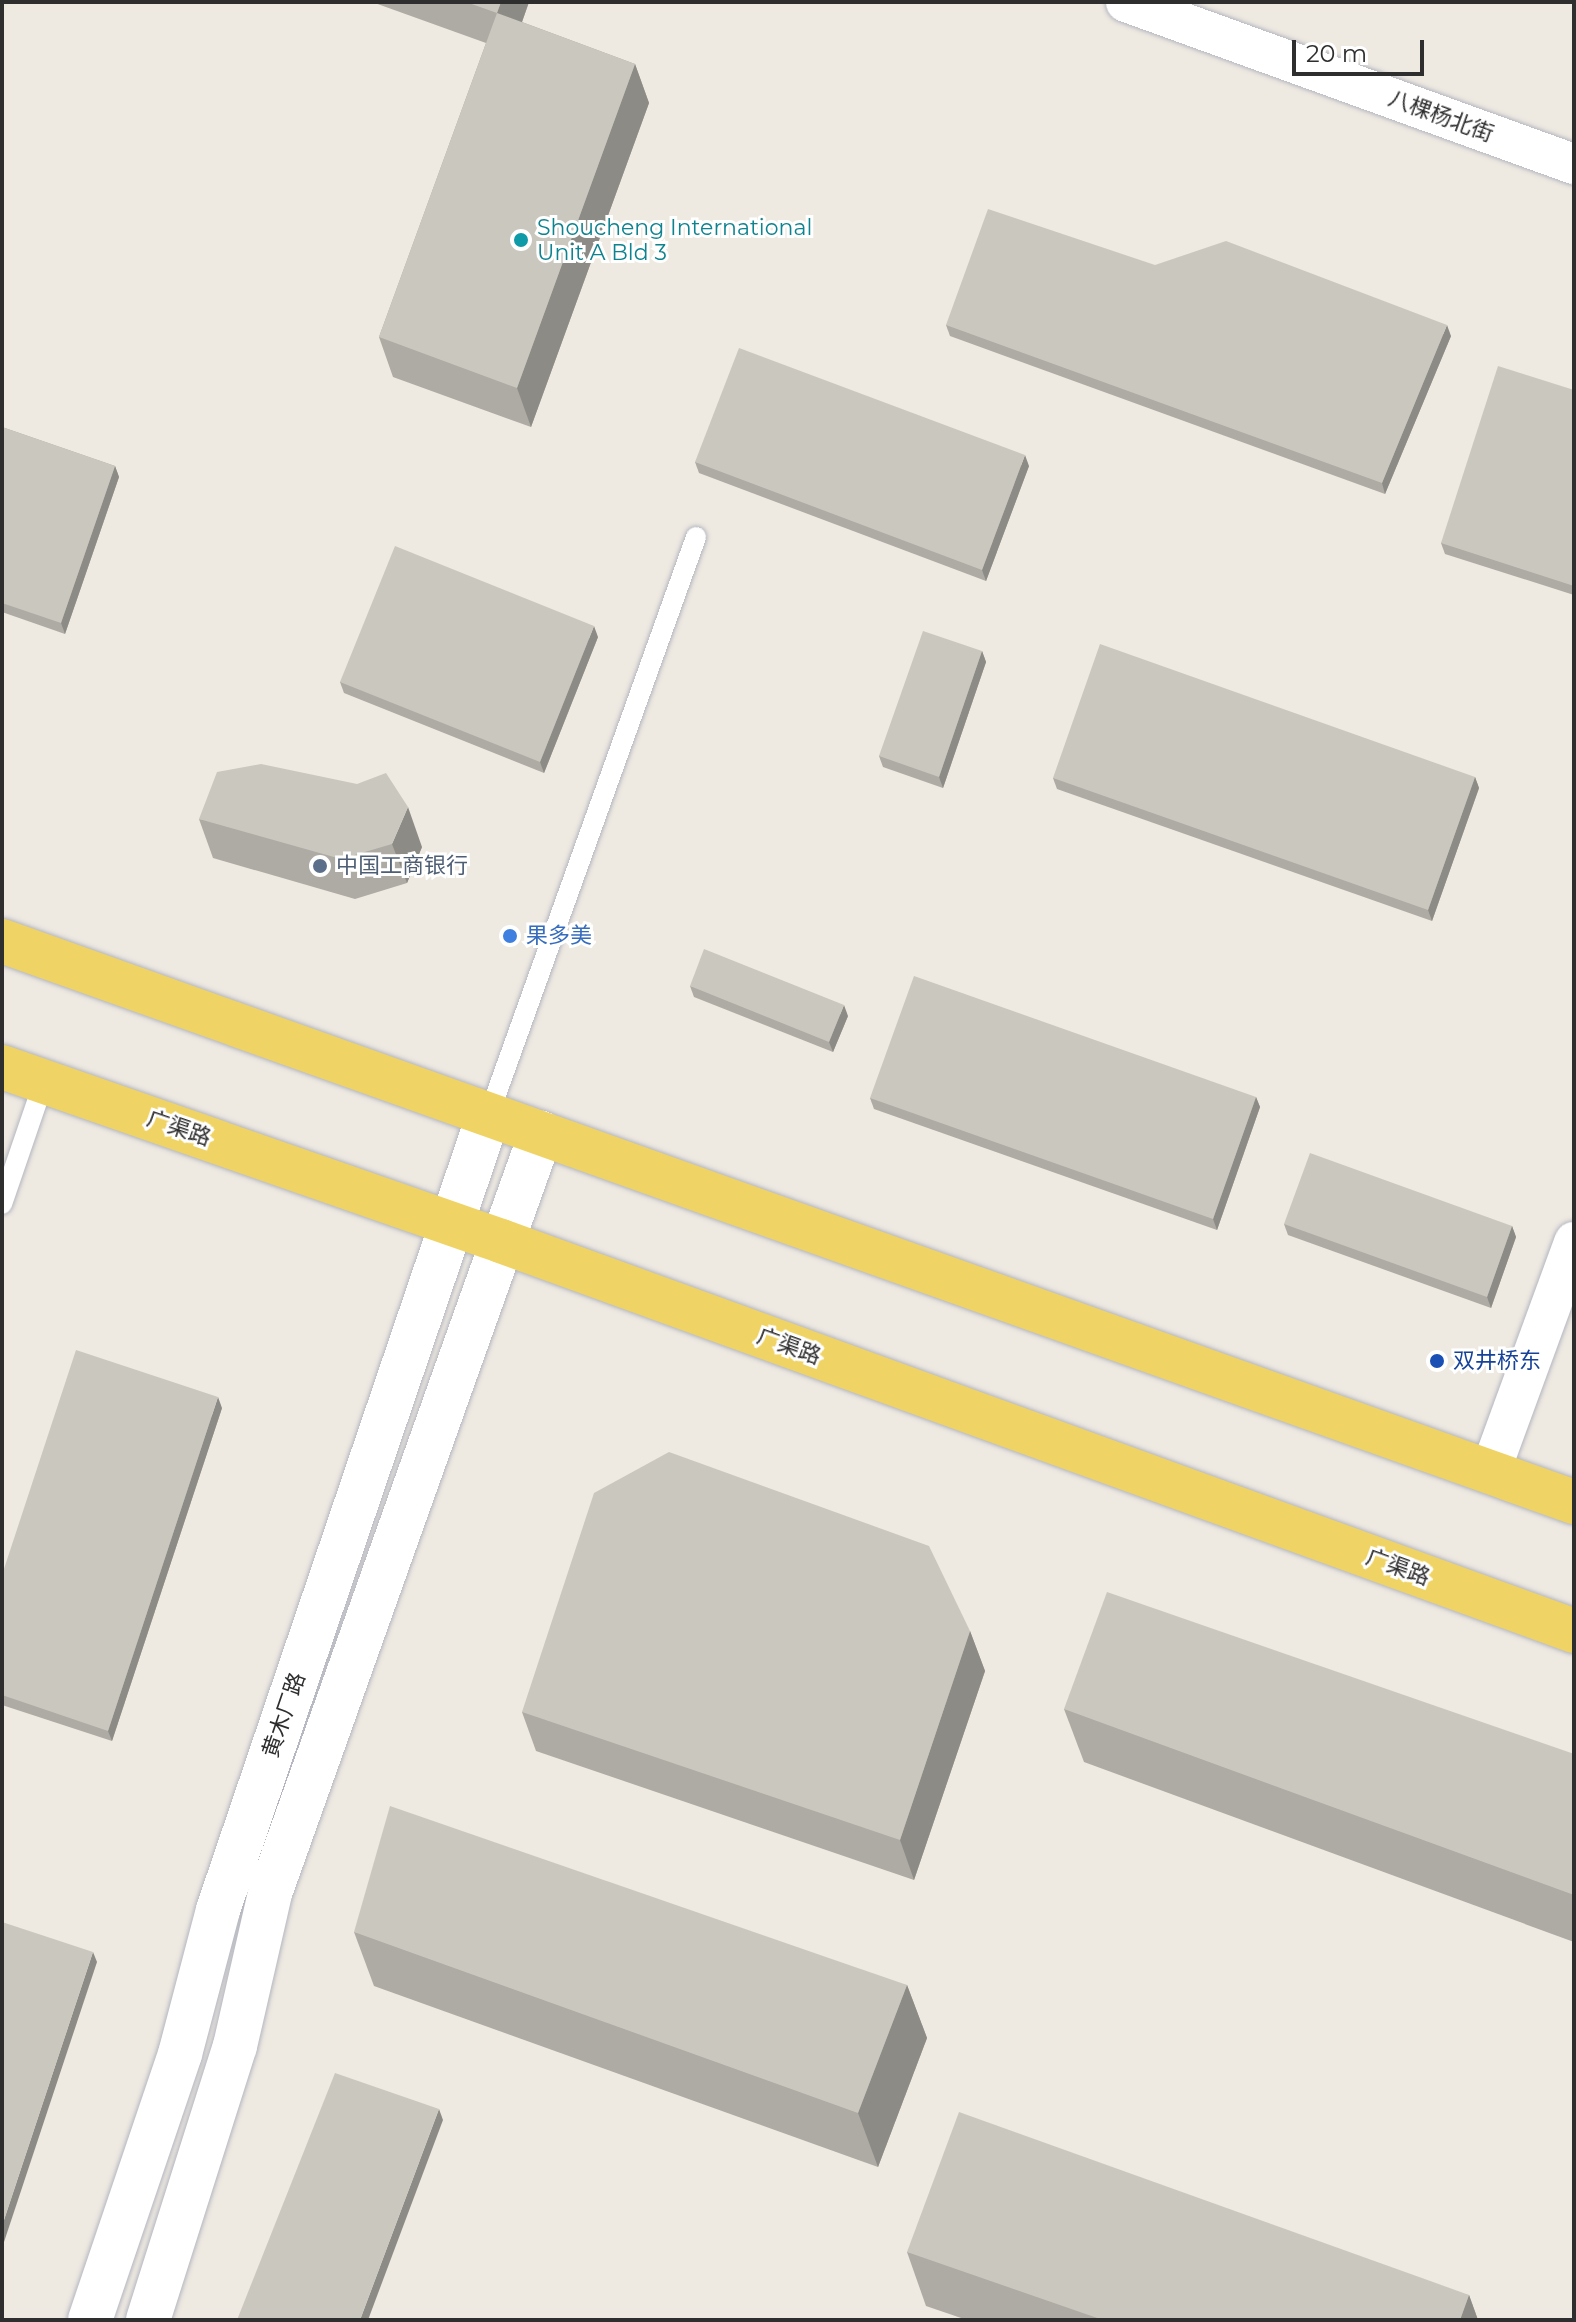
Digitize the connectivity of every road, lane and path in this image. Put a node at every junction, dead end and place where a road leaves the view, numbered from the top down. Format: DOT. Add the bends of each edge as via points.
graph roads {
  1 [pos="1126,2"];
  2 [pos="1574,164"];
  3 [pos="696,537"];
  4 [pos="2,941"];
  5 [pos="2,1067"];
  6 [pos="44,1081"];
  7 [pos="489,1114"];
  8 [pos="541,1133"];
  9 [pos="2,1204"];
  10 [pos="449,1223"];
  11 [pos="501,1241"];
  12 [pos="1574,1242"];
  13 [pos="1490,1472"];
  14 [pos="1574,1502"];
  15 [pos="1574,1631"];
  16 [pos="90,2320"];
  17 [pos="148,2320"];
  1 -- 2 [label="street, 八棵杨北街"];
  3 -- 7 [label="lane"];
  4 -- 7 [label="main road"];
  5 -- 6 [label="main road, 广渠路"];
  6 -- 9 [label="lane"];
  6 -- 10 [label="main road, 广渠路"];
  7 -- 8 [label="main road"];
  7 -- 10 [label="main road, 黄木厂路"];
  8 -- 11 [label="main road, 黄木厂路"];
  8 -- 13 [label="main road"];
  10 -- 11 [label="main road, 广渠路"];
  10 -- 16 [label="main road, 黄木厂路" via="218,1910 180,2054"];
  11 -- 15 [label="main road, 广渠路"];
  11 -- 17 [label="main road, 黄木厂路" via="270,1893 235,2046"];
  12 -- 13 [label="street"];
  13 -- 14 [label="main road"];
}
